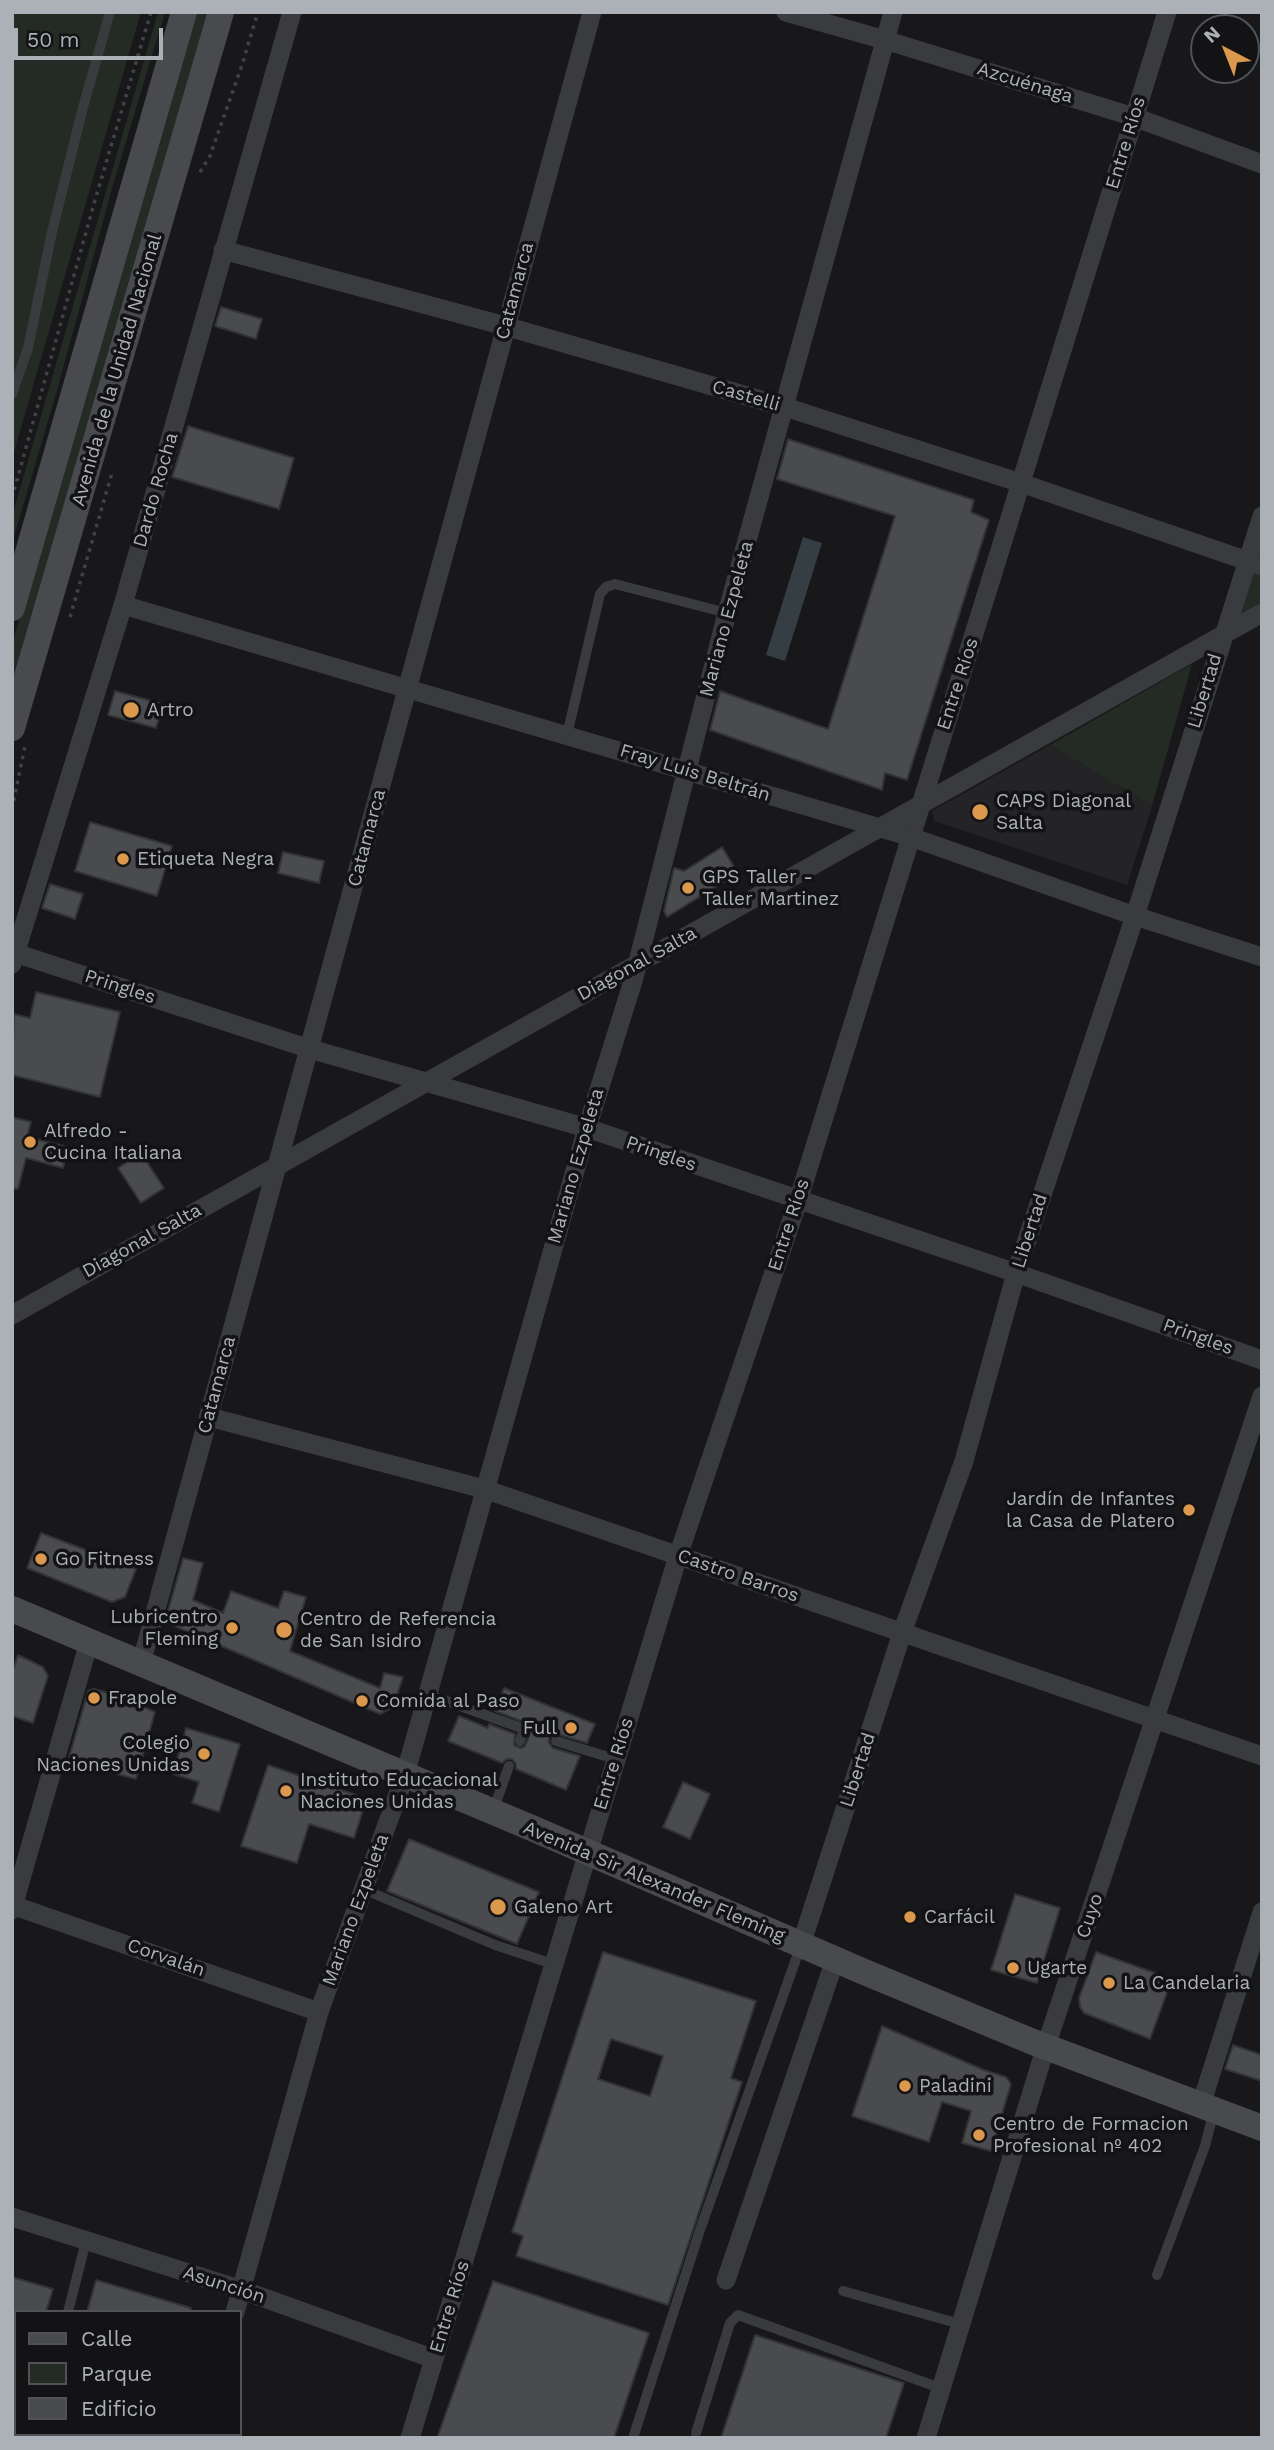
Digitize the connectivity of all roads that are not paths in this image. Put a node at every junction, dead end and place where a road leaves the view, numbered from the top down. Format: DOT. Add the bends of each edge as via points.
graph roads {
  1 [pos="110,12"];
  2 [pos="184,12"];
  3 [pos="221,12"];
  4 [pos="292,12"];
  5 [pos="592,12"];
  6 [pos="786,12"];
  7 [pos="893,12"];
  8 [pos="1167,12"];
  9 [pos="885,40"];
  10 [pos="1134,117"];
  11 [pos="1262,164"];
  12 [pos="223,250"];
  13 [pos="505,326"];
  14 [pos="12,394"];
  15 [pos="785,407"];
  16 [pos="1021,483"];
  17 [pos="1262,516"];
  18 [pos="1255,564"];
  19 [pos="123,605"];
  20 [pos="12,608"];
  21 [pos="727,613"];
  22 [pos="1262,613"];
  23 [pos="1222,635"];
  24 [pos="408,689"];
  25 [pos="12,728"];
  26 [pos="566,735"];
  27 [pos="688,771"];
  28 [pos="920,804"];
  29 [pos="880,827"];
  30 [pos="911,836"];
  31 [pos="1135,916"];
  32 [pos="1262,957"];
  33 [pos="14,959"];
  34 [pos="638,963"];
  35 [pos="310,1049"];
  36 [pos="424,1083"];
  37 [pos="587,1128"];
  38 [pos="278,1165"];
  39 [pos="798,1200"];
  40 [pos="1016,1273"];
  41 [pos="12,1315"];
  42 [pos="1262,1360"];
  43 [pos="1262,1396"];
  44 [pos="209,1416"];
  45 [pos="484,1489"];
  46 [pos="678,1556"];
  47 [pos="12,1609"];
  48 [pos="902,1633"];
  49 [pos="89,1642"];
  50 [pos="141,1664"];
  51 [pos="428,1693"];
  52 [pos="1157,1718"];
  53 [pos="520,1741"];
  54 [pos="556,1741"];
  55 [pos="1262,1756"];
  56 [pos="615,1759"];
  57 [pos="509,1766"];
  58 [pos="405,1775"];
  59 [pos="493,1812"];
  60 [pos="587,1852"];
  61 [pos="363,1889"];
  62 [pos="13,1907"];
  63 [pos="1262,1912"];
  64 [pos="801,1945"];
  65 [pos="835,1960"];
  66 [pos="553,1964"];
  67 [pos="319,2012"];
  68 [pos="1046,2046"];
  69 [pos="1208,2108"];
  70 [pos="1262,2128"];
  71 [pos="12,2217"];
  72 [pos="86,2241"];
  73 [pos="1157,2275"];
  74 [pos="726,2280"];
  75 [pos="242,2290"];
  76 [pos="843,2291"];
  77 [pos="69,2310"];
  78 [pos="236,2310"];
  79 [pos="960,2325"];
  80 [pos="434,2359"];
  81 [pos="940,2388"];
  82 [pos="696,2433"];
  83 [pos="410,2438"];
  84 [pos="633,2438"];
  85 [pos="926,2438"];
  1 -- 14 [label="lane" via="52,232 28,348"];
  2 -- 20 [label="main road, Avenida de la Unidad Nacional"];
  3 -- 25 [label="main road, Avenida de la Unidad Nacional"];
  4 -- 12 [label="street, Dardo Rocha"];
  5 -- 13 [label="street, Catamarca"];
  6 -- 9 [label="street, Azcuénaga"];
  7 -- 9 [label="street, Mariano Ezpeleta"];
  8 -- 10 [label="street, Entre Ríos"];
  9 -- 10 [label="street, Azcuénaga"];
  9 -- 15 [label="street, Mariano Ezpeleta"];
  10 -- 11 [label="street, Azcuénaga"];
  10 -- 16 [label="street, Entre Ríos"];
  12 -- 13 [label="street, Castelli"];
  12 -- 19 [label="street, Dardo Rocha"];
  13 -- 15 [label="street, Castelli"];
  13 -- 24 [label="street, Catamarca"];
  15 -- 16 [label="street, Castelli"];
  15 -- 21 [label="street, Mariano Ezpeleta"];
  16 -- 18 [label="street, Castelli"];
  16 -- 28 [label="street, Entre Ríos"];
  17 -- 18 [label="street, Libertad"];
  18 -- 23 [label="street, Libertad"];
  19 -- 24 [label="street, Fray Luis Beltrán"];
  19 -- 33 [label="street, Dardo Rocha"];
  21 -- 26 [label="lane" via="615,584 606,587 600,594"];
  21 -- 27 [label="street, Mariano Ezpeleta"];
  22 -- 23 [label="street, Diagonal Salta"];
  23 -- 28 [label="street, Diagonal Salta"];
  23 -- 31 [label="street, Libertad"];
  24 -- 26 [label="street, Fray Luis Beltrán"];
  24 -- 35 [label="street, Catamarca"];
  26 -- 27 [label="street, Fray Luis Beltrán"];
  27 -- 29 [label="street, Fray Luis Beltrán"];
  27 -- 34 [label="street, Mariano Ezpeleta"];
  28 -- 29 [label="street, Diagonal Salta"];
  28 -- 30 [label="street, Entre Ríos"];
  29 -- 30 [label="street, Fray Luis Beltrán"];
  29 -- 34 [label="street, Diagonal Salta"];
  30 -- 31 [label="street, Fray Luis Beltrán"];
  30 -- 39 [label="street, Entre Ríos"];
  31 -- 32 [label="street, Fray Luis Beltrán"];
  31 -- 40 [label="street, Libertad"];
  33 -- 35 [label="street, Pringles"];
  34 -- 36 [label="street, Diagonal Salta"];
  34 -- 37 [label="street, Mariano Ezpeleta"];
  35 -- 36 [label="street, Pringles"];
  35 -- 38 [label="street, Catamarca"];
  36 -- 37 [label="street, Pringles"];
  36 -- 38 [label="street, Diagonal Salta"];
  37 -- 39 [label="street, Pringles"];
  37 -- 45 [label="street, Mariano Ezpeleta"];
  38 -- 41 [label="street, Diagonal Salta"];
  38 -- 44 [label="street, Catamarca"];
  39 -- 40 [label="street, Pringles"];
  39 -- 46 [label="street, Entre Ríos"];
  40 -- 42 [label="street, Pringles"];
  40 -- 48 [label="street, Libertad" via="964,1461"];
  43 -- 52 [label="street, Cuyo"];
  44 -- 45 [label="street, Castro Barros"];
  44 -- 50 [label="street, Catamarca"];
  45 -- 46 [label="street, Castro Barros"];
  45 -- 51 [label="street, Mariano Ezpeleta"];
  46 -- 48 [label="street, Castro Barros"];
  46 -- 56 [label="street, Entre Ríos"];
  47 -- 49 [label="main road, Avenida Sir Alexander Fleming"];
  48 -- 52 [label="street, Castro Barros"];
  48 -- 64 [label="street, Libertad"];
  49 -- 50 [label="main road, Avenida Sir Alexander Fleming"];
  49 -- 62 [label="street"];
  50 -- 58 [label="main road, Avenida Sir Alexander Fleming"];
  51 -- 53 [label="lane" via="529,1731"];
  51 -- 58 [label="street, Mariano Ezpeleta"];
  52 -- 55 [label="street, Castro Barros"];
  52 -- 68 [label="street, Cuyo"];
  54 -- 56 [label="lane"];
  56 -- 60 [label="street, Entre Ríos"];
  57 -- 59 [label="lane"];
  58 -- 59 [label="main road, Avenida Sir Alexander Fleming"];
  58 -- 61 [label="street, Mariano Ezpeleta"];
  59 -- 60 [label="main road, Avenida Sir Alexander Fleming"];
  60 -- 64 [label="main road, Avenida Sir Alexander Fleming"];
  60 -- 66 [label="street, Entre Ríos"];
  61 -- 66 [label="lane" via="495,1945"];
  61 -- 67 [label="street, Mariano Ezpeleta"];
  62 -- 67 [label="street, Corvalán"];
  63 -- 69 [label="street"];
  64 -- 65 [label="main road, Avenida Sir Alexander Fleming"];
  64 -- 84 [label="lane" via="699,2230"];
  65 -- 68 [label="main road, Avenida Sir Alexander Fleming"];
  65 -- 74 [label="street"];
  66 -- 80 [label="street, Entre Ríos"];
  67 -- 75 [label="street, Mariano Ezpeleta"];
  68 -- 69 [label="main road, Avenida Sir Alexander Fleming"];
  68 -- 79 [label="street, Cuyo"];
  69 -- 70 [label="main road, Avenida Sir Alexander Fleming"];
  69 -- 73 [label="lane" via="1205,2146"];
  71 -- 72 [label="street, Asunción"];
  72 -- 75 [label="street, Asunción"];
  72 -- 77 [label="lane"];
  75 -- 78 [label="street, Mariano Ezpeleta"];
  75 -- 80 [label="street, Asunción"];
  76 -- 79 [label="lane"];
  79 -- 81 [label="street, Cuyo"];
  80 -- 83 [label="street, Entre Ríos"];
  81 -- 82 [label="lane" via="738,2315 730,2323"];
  81 -- 85 [label="street, Cuyo"];
}
